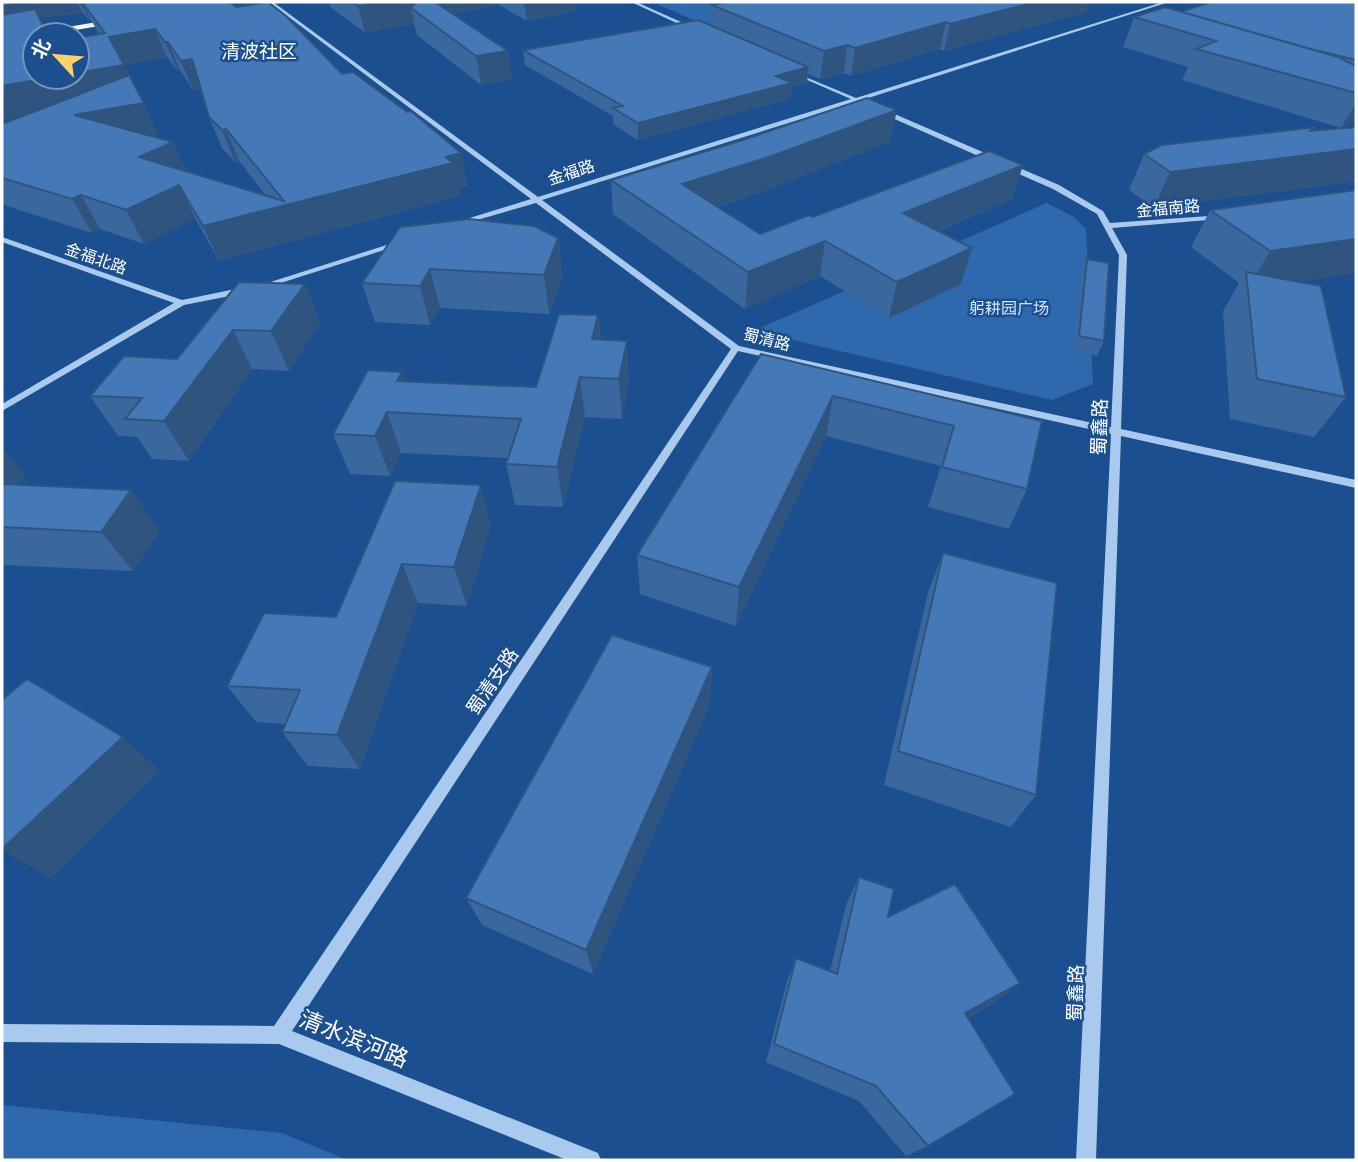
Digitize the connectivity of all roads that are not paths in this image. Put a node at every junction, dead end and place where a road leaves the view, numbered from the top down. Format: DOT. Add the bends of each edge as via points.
graph roads {
  1 [pos="274,2"];
  2 [pos="633,2"];
  3 [pos="1167,2"];
  4 [pos="233,9"];
  5 [pos="124,19"];
  6 [pos="1111,19"];
  7 [pos="1124,23"];
  8 [pos="116,29"];
  9 [pos="91,33"];
  10 [pos="706,34"];
  11 [pos="2,40"];
  12 [pos="21,46"];
  13 [pos="2,49"];
  14 [pos="780,66"];
  15 [pos="854,99"];
  16 [pos="535,200"];
  17 [pos="1232,216"];
  18 [pos="458,225"];
  19 [pos="1107,226"];
  20 [pos="2,239"];
  21 [pos="407,242"];
  22 [pos="181,303"];
  23 [pos="736,348"];
  24 [pos="2,408"];
  25 [pos="1116,432"];
  26 [pos="1356,484"];
  27 [pos="2,1033"];
  28 [pos="279,1035"];
  29 [pos="591,1160"];
  30 [pos="1086,1160"];
  1 -- 4 [label="main road"];
  1 -- 16 [label="street, 蜀清路"];
  2 -- 10 [label="street"];
  3 -- 6 [label="street, 金福路"];
  5 -- 11 [label="main road"];
  6 -- 7 [label="street"];
  6 -- 15 [label="street, 金福路"];
  8 -- 9 [label="main road"];
  12 -- 13 [label="main road"];
  14 -- 15 [label="street, 蜀鑫路"];
  15 -- 16 [label="street, 金福路"];
  15 -- 19 [label="street, 蜀鑫路" via="1056,187 1100,213"];
  16 -- 18 [label="street, 金福路"];
  16 -- 23 [label="street, 蜀清路"];
  17 -- 19 [label="street, 金福南路"];
  19 -- 25 [label="street, 蜀鑫路" via="1123,255"];
  20 -- 22 [label="street, 金福北路"];
  21 -- 22 [label="street" via="278,282"];
  22 -- 24 [label="street"];
  23 -- 25 [label="street, 蜀清路"];
  23 -- 28 [label="street, 蜀清支路"];
  25 -- 26 [label="street, 蜀清路"];
  25 -- 30 [label="street, 蜀鑫路"];
  27 -- 28 [label="street, 清水滨河路"];
  28 -- 29 [label="street, 清水滨河路"];
}
